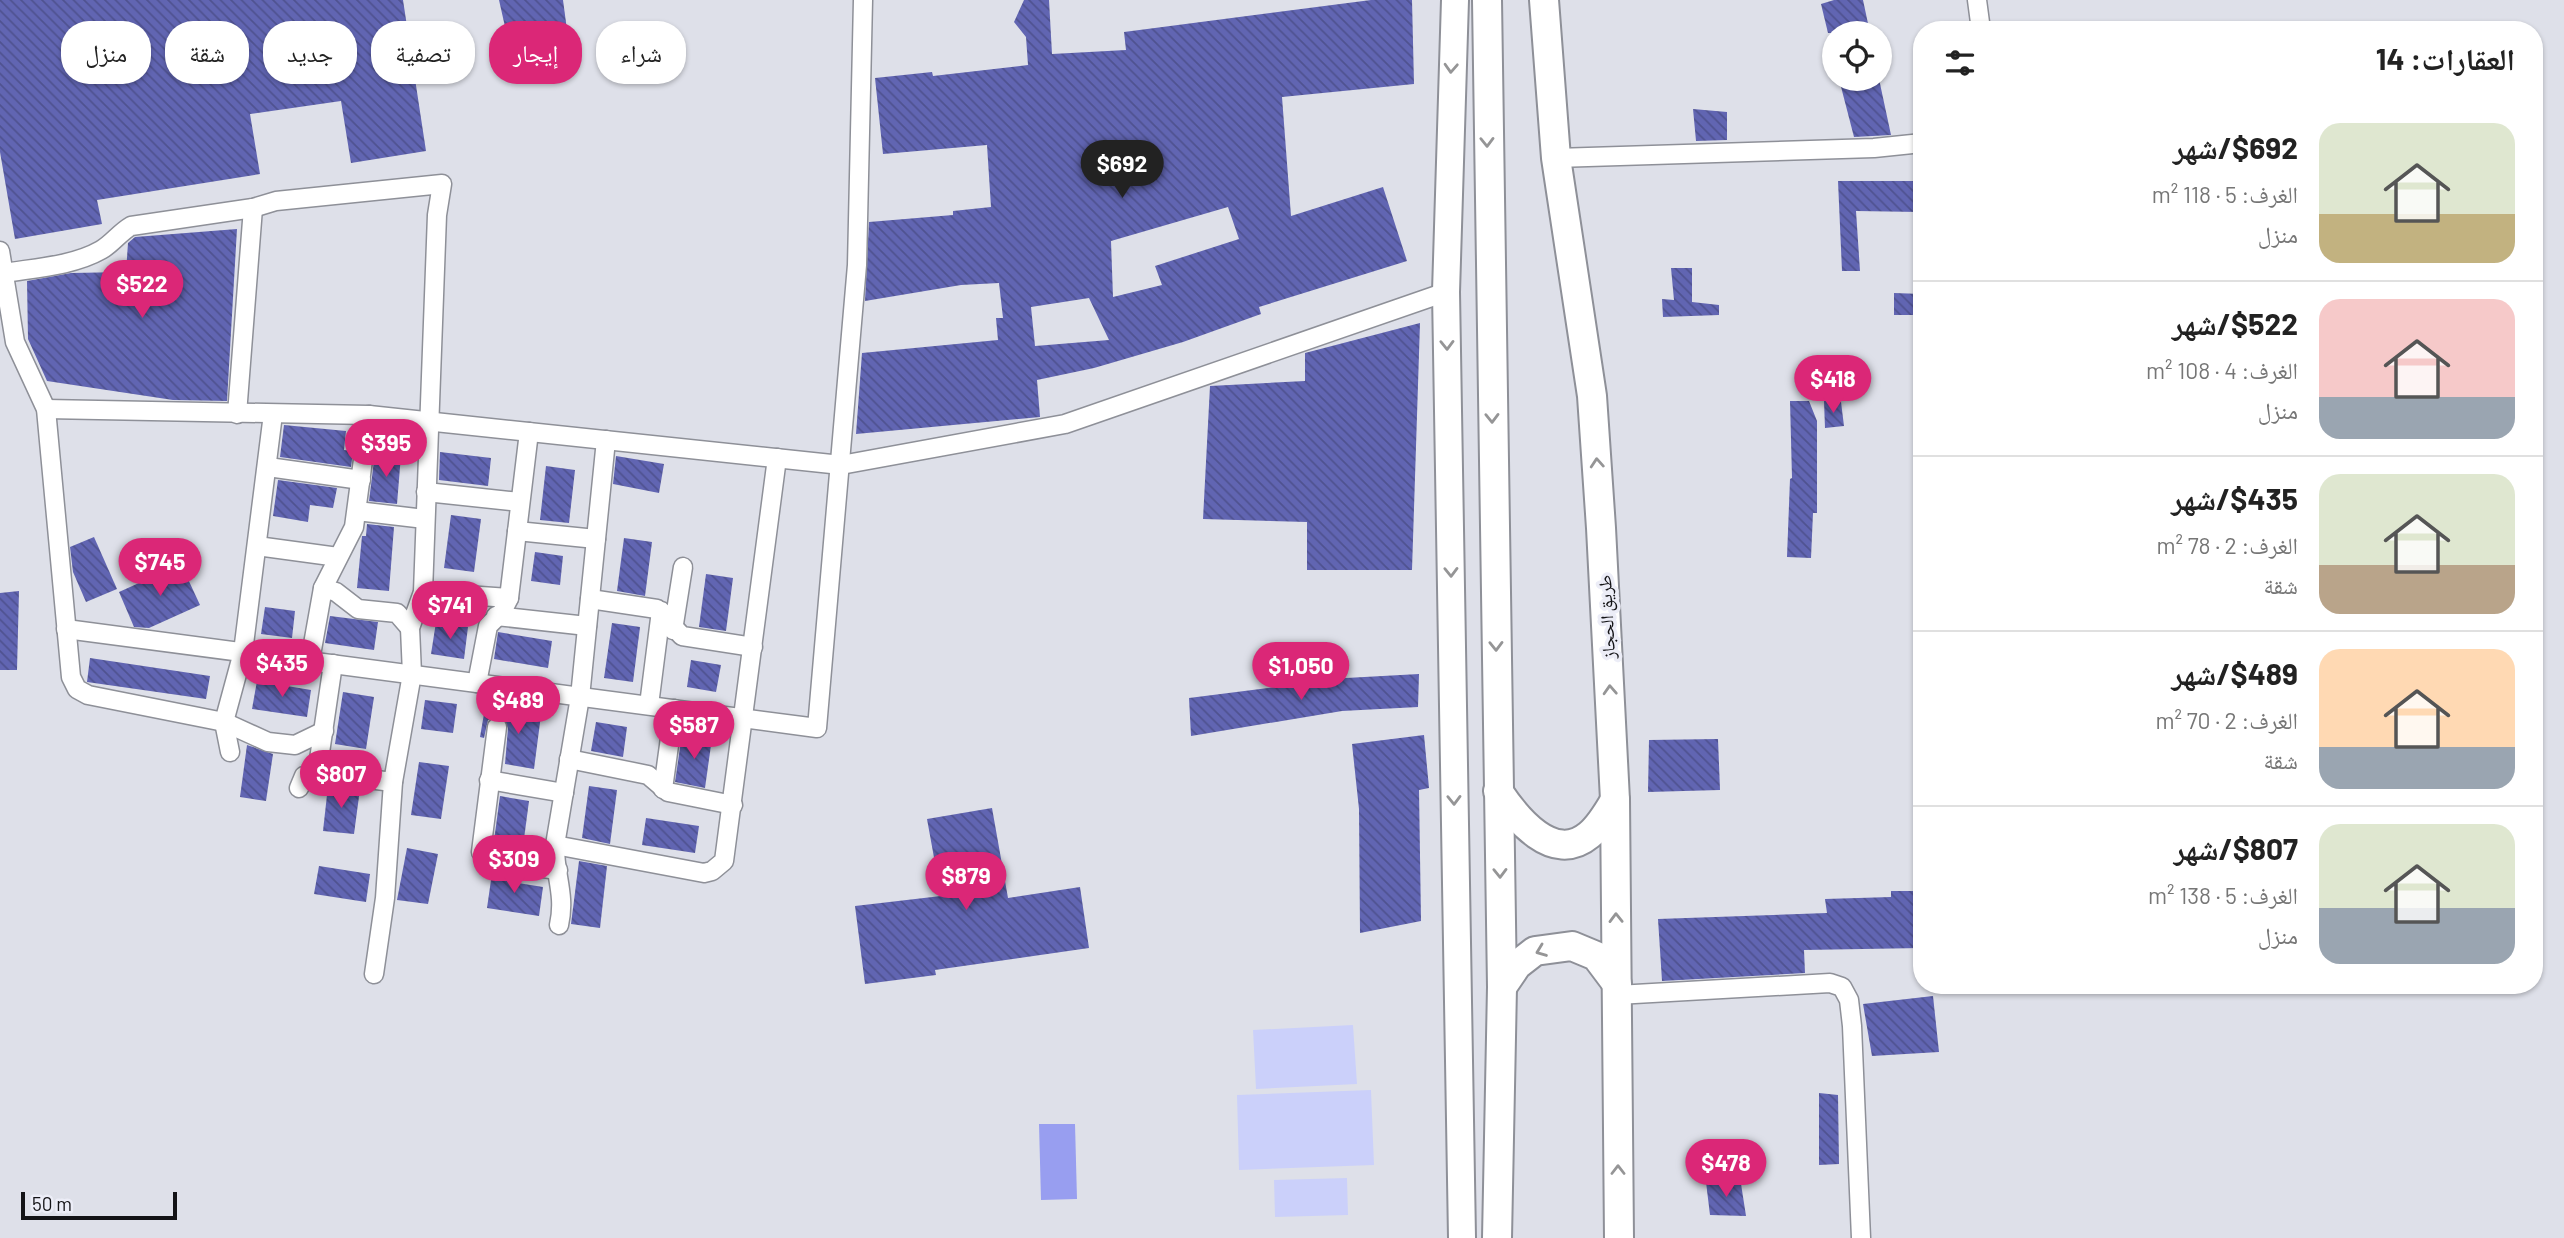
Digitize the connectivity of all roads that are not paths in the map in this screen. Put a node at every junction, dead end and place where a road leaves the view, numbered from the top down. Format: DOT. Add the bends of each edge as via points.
graph roads {
  1 [pos="863,0"];
  2 [pos="1455,0"];
  3 [pos="1487,0"];
  4 [pos="1544,0"];
  5 [pos="1977,0"];
  6 [pos="1979,21"];
  7 [pos="1913,144"];
  8 [pos="1556,158"];
  9 [pos="253,208"];
  10 [pos="0,251"];
  11 [pos="4,273"];
  12 [pos="1446,292"];
  13 [pos="46,409"];
  14 [pos="237,414"];
  15 [pos="272,414"];
  16 [pos="369,415"];
  17 [pos="428,421"];
  18 [pos="529,432"];
  19 [pos="606,440"];
  20 [pos="777,458"];
  21 [pos="841,465"];
  22 [pos="268,467"];
  23 [pos="361,480"];
  24 [pos="426,492"];
  25 [pos="520,502"];
  26 [pos="357,511"];
  27 [pos="425,519"];
  28 [pos="517,531"];
  29 [pos="596,539"];
  30 [pos="257,546"];
  31 [pos="338,557"];
  32 [pos="683,568"];
  33 [pos="323,588"];
  34 [pos="423,592"];
  35 [pos="509,598"];
  36 [pos="590,599"];
  37 [pos="661,611"];
  38 [pos="496,616"];
  39 [pos="587,626"];
  40 [pos="410,628"];
  41 [pos="66,629"];
  42 [pos="673,630"];
  43 [pos="753,647"];
  44 [pos="243,652"];
  45 [pos="310,661"];
  46 [pos="333,664"];
  47 [pos="412,674"];
  48 [pos="477,683"];
  49 [pos="580,696"];
  50 [pos="649,705"];
  51 [pos="674,709"];
  52 [pos="744,718"];
  53 [pos="224,722"];
  54 [pos="497,727"];
  55 [pos="324,732"];
  56 [pos="230,752"];
  57 [pos="569,759"];
  58 [pos="317,773"];
  59 [pos="489,780"];
  60 [pos="393,782"];
  61 [pos="299,788"];
  62 [pos="663,789"];
  63 [pos="1498,791"];
  64 [pos="564,793"];
  65 [pos="1615,800"];
  66 [pos="733,805"];
  67 [pos="555,845"];
  68 [pos="558,870"];
  69 [pos="559,925"];
  70 [pos="374,974"];
  71 [pos="1502,987"];
  72 [pos="1617,989"];
  73 [pos="1462,1238"];
  74 [pos="1497,1238"];
  75 [pos="1619,1238"];
  76 [pos="1861,1238"];
  1 -- 21 [label="street" via="857,265"];
  2 -- 12 [label="main road, one-way"];
  3 -- 63 [label="main road, one-way"];
  4 -- 8 [label="main road, طريق الحجاز"];
  5 -- 6 [label="street"];
  7 -- 8 [label="street"];
  65 -- 8 [label="main road, طريق الحجاز, one-way" via="1592,396"];
  9 -- 11 [label="street" via="131,226 100,251"];
  9 -- 14 [label="street"];
  9 -- 17 [label="street" via="334,193 442,184"];
  10 -- 11 [label="street"];
  11 -- 13 [label="street" via="15,342"];
  12 -- 21 [label="street" via="1065,424"];
  12 -- 73 [label="main road, one-way"];
  13 -- 14 [label="street"];
  13 -- 41 [label="street"];
  14 -- 15 [label="street"];
  15 -- 16 [label="street"];
  15 -- 22 [label="street"];
  16 -- 17 [label="street"];
  16 -- 23 [label="street"];
  17 -- 18 [label="street"];
  17 -- 24 [label="street"];
  18 -- 19 [label="street"];
  18 -- 25 [label="street"];
  19 -- 20 [label="street"];
  19 -- 29 [label="street"];
  20 -- 21 [label="street"];
  20 -- 43 [label="street"];
  21 -- 52 [label="street" via="817,728"];
  22 -- 23 [label="street"];
  22 -- 30 [label="street"];
  23 -- 26 [label="street"];
  24 -- 25 [label="street"];
  24 -- 27 [label="street"];
  25 -- 28 [label="street"];
  26 -- 27 [label="street"];
  26 -- 31 [label="street"];
  27 -- 34 [label="street"];
  28 -- 29 [label="street"];
  28 -- 35 [label="street"];
  29 -- 36 [label="street"];
  30 -- 31 [label="street"];
  30 -- 44 [label="street"];
  31 -- 33 [label="street"];
  32 -- 42 [label="street"];
  33 -- 40 [label="street" via="358,609 397,613"];
  33 -- 45 [label="street"];
  34 -- 35 [label="street"];
  34 -- 40 [label="street"];
  35 -- 38 [label="street"];
  36 -- 37 [label="street"];
  36 -- 39 [label="street"];
  37 -- 42 [label="street"];
  37 -- 50 [label="street"];
  38 -- 39 [label="street"];
  38 -- 48 [label="street" via="488,626"];
  39 -- 49 [label="street"];
  40 -- 47 [label="street"];
  41 -- 44 [label="street"];
  41 -- 53 [label="street" via="71,677 81,693"];
  42 -- 43 [label="street" via="691,640"];
  43 -- 52 [label="street"];
  44 -- 45 [label="street"];
  44 -- 53 [label="street"];
  45 -- 46 [label="street"];
  46 -- 47 [label="street"];
  46 -- 55 [label="street"];
  47 -- 48 [label="street"];
  47 -- 60 [label="street"];
  48 -- 49 [label="street"];
  49 -- 50 [label="street"];
  49 -- 57 [label="street"];
  50 -- 51 [label="street"];
  51 -- 52 [label="street"];
  51 -- 62 [label="street"];
  52 -- 66 [label="street"];
  53 -- 55 [label="street" via="268,742 295,745"];
  53 -- 56 [label="street"];
  54 -- 59 [label="street"];
  55 -- 58 [label="street"];
  57 -- 62 [label="street" via="648,775"];
  57 -- 64 [label="street"];
  58 -- 60 [label="street"];
  58 -- 61 [label="street" via="304,776"];
  59 -- 64 [label="street"];
  59 -- 68 [label="street" via="480,848 483,856 490,861"];
  60 -- 70 [label="street"];
  62 -- 66 [label="street"];
  63 -- 65 [label="main road" via="1517,820 1541,839 1569,844 1588,837"];
  63 -- 71 [label="main road, one-way"];
  64 -- 67 [label="street"];
  72 -- 65 [label="main road, طريق الحجاز, one-way"];
  66 -- 67 [label="street" via="724,860 704,873"];
  67 -- 68 [label="street"];
  68 -- 69 [label="street" via="563,898"];
  72 -- 71 [label="main road, one-way" via="1596,956 1572,946 1535,951 1517,965"];
  71 -- 74 [label="main road"];
  75 -- 72 [label="main road, طريق الحجاز, one-way"];
  72 -- 76 [label="street" via="1830,983 1842,987 1849,1000 1852,1026"];
}
